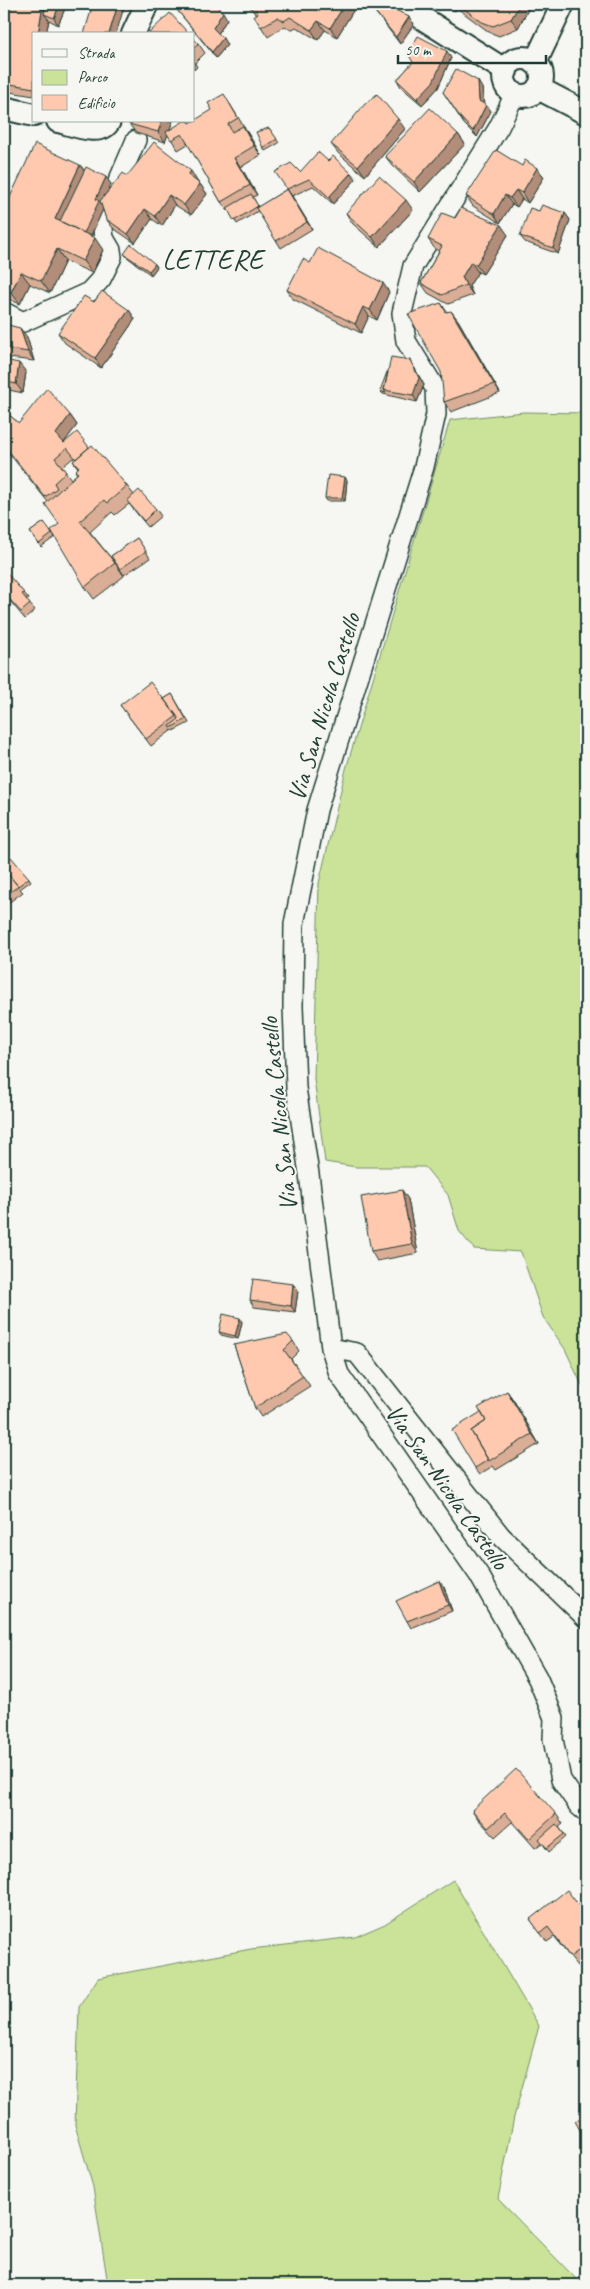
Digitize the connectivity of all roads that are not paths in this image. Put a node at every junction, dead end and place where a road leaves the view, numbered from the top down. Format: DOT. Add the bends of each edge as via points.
graph roads {
  1 [pos="146,4"];
  2 [pos="400,4"];
  3 [pos="563,4"];
  4 [pos="134,32"];
  5 [pos="536,62"];
  6 [pos="506,70"];
  7 [pos="538,88"];
  8 [pos="515,94"];
  9 [pos="4,108"];
  10 [pos="586,114"];
  11 [pos="32,115"];
  12 [pos="62,122"];
  13 [pos="108,124"];
  14 [pos="136,140"];
  15 [pos="4,312"];
  16 [pos="330,1348"];
  17 [pos="586,1618"];
  18 [pos="586,1812"];
  1 -- 4 [label="street"];
  2 -- 6 [label="street"];
  3 -- 5 [label="street"];
  5 -- 6 [label="street" via="522,58 511,62"];
  5 -- 7 [label="street" via="542,72"];
  6 -- 8 [label="street" via="505,81"];
  7 -- 8 [label="street" via="532,94"];
  7 -- 10 [label="street"];
  8 -- 16 [label="street, Via San Nicola Castello" via="499,127 414,266 402,313 406,341 435,388 436,414 424,467 317,810 294,924 296,1088"];
  9 -- 11 [label="street"];
  12 -- 13 [label="street" via="99,129"];
  14 -- 15 [label="street" via="105,212 104,238 112,257 101,279 89,292 23,322"];
  16 -- 17 [label="street" via="358,1353 501,1536"];
  16 -- 18 [label="street, Via San Nicola Castello" via="339,1374 479,1575 538,1679 554,1718 553,1739 561,1780 578,1806"];
}
